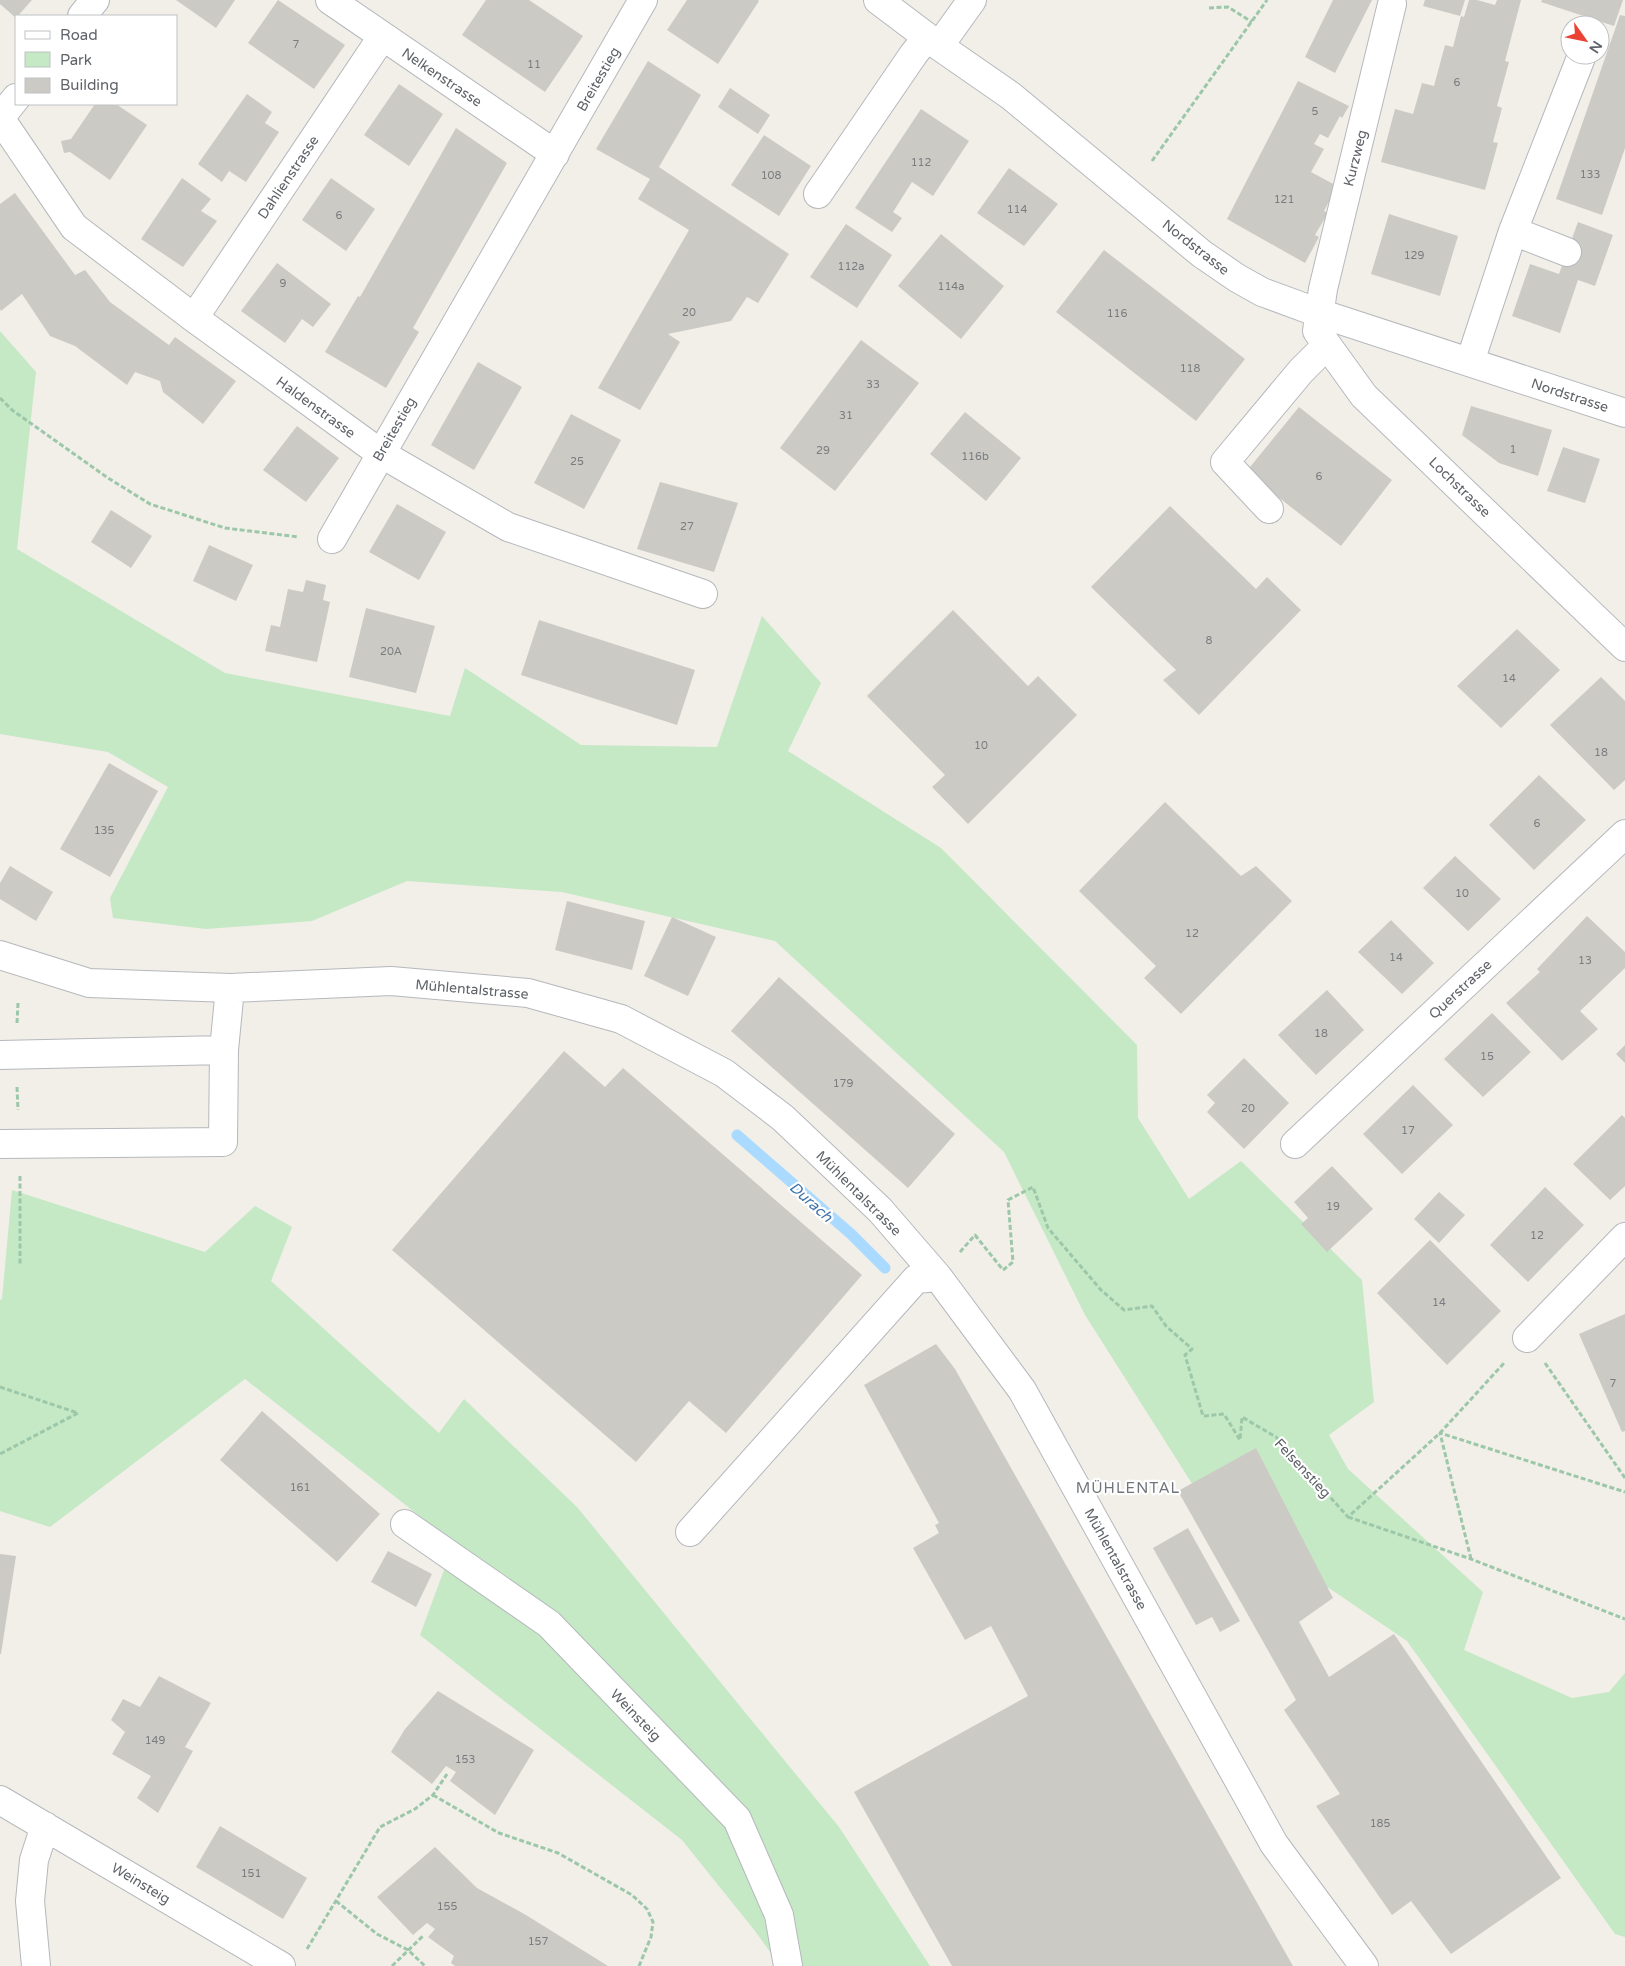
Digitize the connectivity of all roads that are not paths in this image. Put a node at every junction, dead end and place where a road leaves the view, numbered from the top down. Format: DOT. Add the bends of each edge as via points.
graph roads {
  1 [pos="95,0"];
  2 [pos="330,0"];
  3 [pos="643,0"];
  4 [pos="878,0"];
  5 [pos="972,0"];
  6 [pos="1392,4"];
  7 [pos="83,15"];
  8 [pos="382,37"];
  9 [pos="933,42"];
  10 [pos="1578,65"];
  11 [pos="15,99"];
  12 [pos="0,118"];
  13 [pos="555,154"];
  14 [pos="818,194"];
  15 [pos="1513,231"];
  16 [pos="1567,252"];
  17 [pos="1319,313"];
  18 [pos="194,318"];
  19 [pos="1326,346"];
  20 [pos="1470,362"];
  21 [pos="1625,413"];
  22 [pos="380,453"];
  23 [pos="1269,509"];
  24 [pos="332,539"];
  25 [pos="703,594"];
  26 [pos="1625,647"];
  27 [pos="1625,834"];
  28 [pos="0,955"];
  29 [pos="230,988"];
  30 [pos="224,1050"];
  31 [pos="0,1055"];
  32 [pos="0,1144"];
  33 [pos="1295,1144"];
  34 [pos="1625,1237"];
  35 [pos="938,1277"];
  36 [pos="1527,1338"];
  37 [pos="405,1524"];
  38 [pos="690,1532"];
  39 [pos="0,1800"];
  40 [pos="44,1826"];
  41 [pos="36,1966"];
  42 [pos="282,1966"];
  43 [pos="788,1966"];
  44 [pos="1364,1966"];
  1 -- 7 [label="street"];
  2 -- 8 [label="street, Nelkenstrasse"];
  3 -- 13 [label="street, Breitestieg"];
  4 -- 9 [label="street, Nordstrasse"];
  5 -- 9 [label="street"];
  6 -- 17 [label="street, Kurzweg"];
  8 -- 13 [label="street, Nelkenstrasse"];
  8 -- 18 [label="street, Dahlienstrasse"];
  9 -- 14 [label="street" via="913,55"];
  9 -- 17 [label="street, Nordstrasse" via="1012,96 1218,267 1262,292"];
  10 -- 15 [label="street"];
  11 -- 12 [label="street"];
  12 -- 18 [label="street, Haldenstrasse" via="74,227"];
  13 -- 22 [label="street, Breitestieg"];
  15 -- 16 [label="street"];
  15 -- 20 [label="street"];
  17 -- 19 [label="street, Lochstrasse" via="1317,331"];
  17 -- 20 [label="street, Nordstrasse"];
  18 -- 22 [label="street, Haldenstrasse"];
  19 -- 23 [label="street" via="1225,462"];
  19 -- 26 [label="street, Lochstrasse" via="1364,396"];
  20 -- 21 [label="street, Nordstrasse"];
  22 -- 24 [label="street, Breitestieg"];
  22 -- 25 [label="street, Haldenstrasse" via="508,527"];
  27 -- 33 [label="street, Querstrasse"];
  28 -- 29 [label="street, Mühlentalstrasse" via="89,983"];
  29 -- 30 [label="street"];
  29 -- 35 [label="street, Mühlentalstrasse" via="391,981 528,993 621,1019 724,1073 783,1118 880,1210"];
  30 -- 31 [label="street"];
  30 -- 32 [label="street" via="223,1142"];
  34 -- 36 [label="street"];
  35 -- 38 [label="street" via="916,1279"];
  35 -- 44 [label="street, Mühlentalstrasse" via="1022,1390 1274,1844"];
  37 -- 43 [label="street, Weinsteig" via="549,1624 737,1819 779,1915"];
  39 -- 40 [label="street, Weinsteig"];
  40 -- 41 [label="street" via="34,1860 30,1901"];
  40 -- 42 [label="street, Weinsteig"];
}
